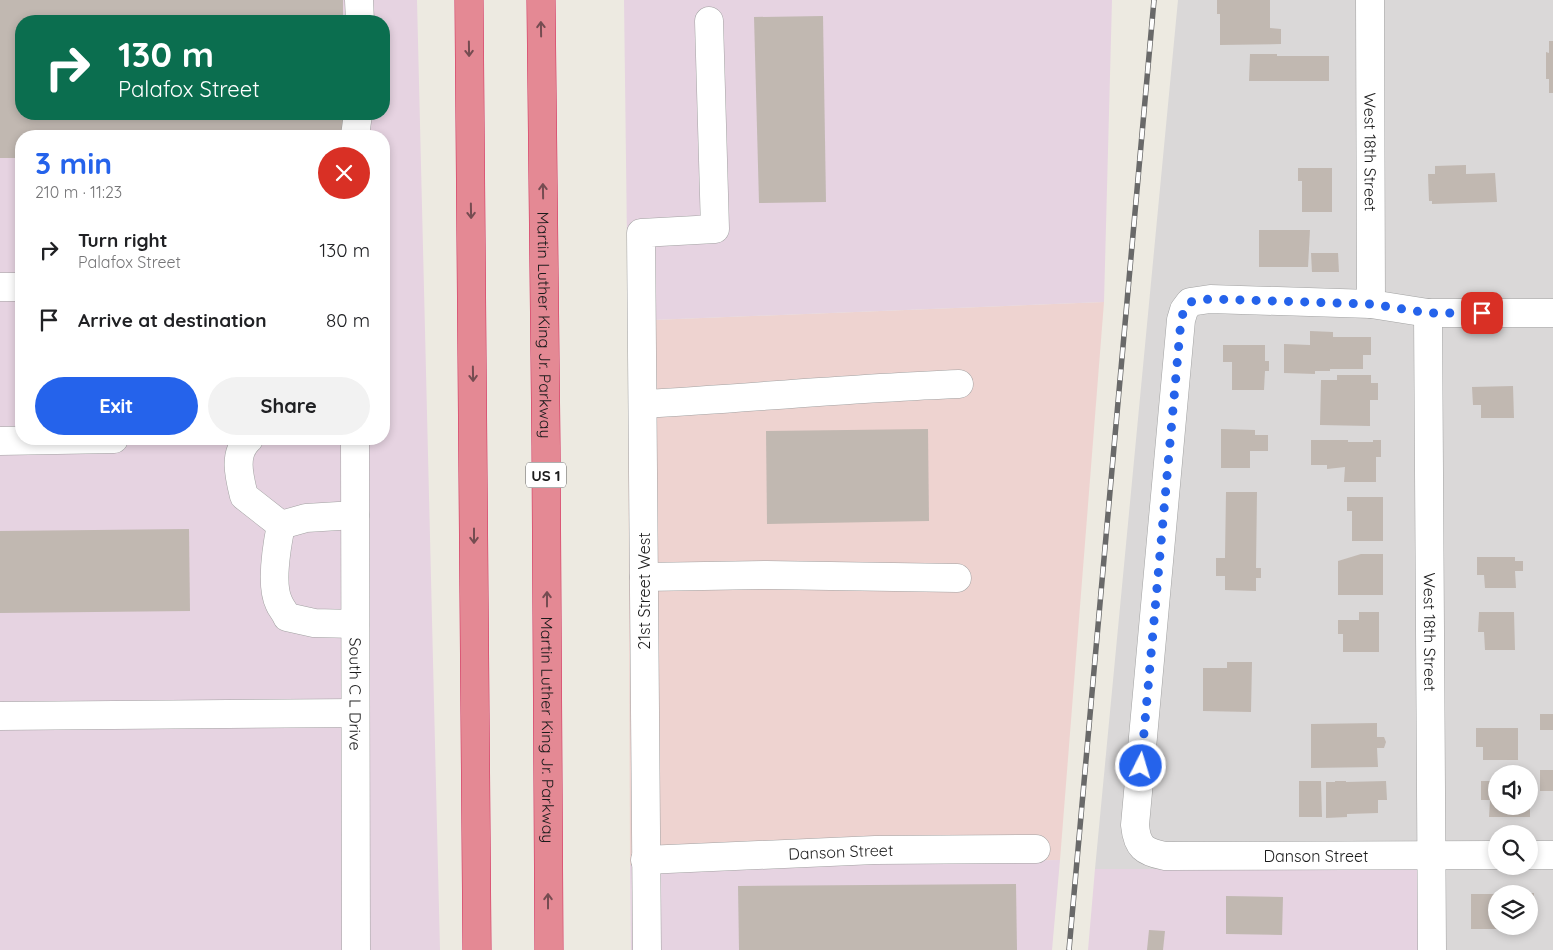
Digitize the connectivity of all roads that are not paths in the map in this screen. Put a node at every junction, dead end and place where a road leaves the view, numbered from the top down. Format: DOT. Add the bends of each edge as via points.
graph roads {
  1 [pos="359,0"];
  2 [pos="468,0"];
  3 [pos="541,0"];
  4 [pos="1370,0"];
  5 [pos="360,15"];
  6 [pos="709,21"];
  7 [pos="0,286"];
  8 [pos="15,287"];
  9 [pos="1371,304"];
  10 [pos="1428,313"];
  11 [pos="1553,313"];
  12 [pos="959,384"];
  13 [pos="644,404"];
  14 [pos="0,441"];
  15 [pos="15,441"];
  16 [pos="242,445"];
  17 [pos="355,445"];
  18 [pos="355,515"];
  19 [pos="281,525"];
  20 [pos="644,577"];
  21 [pos="957,578"];
  22 [pos="355,624"];
  23 [pos="355,713"];
  24 [pos="0,716"];
  25 [pos="1036,848"];
  26 [pos="1488,855"];
  27 [pos="1538,855"];
  28 [pos="1553,855"];
  29 [pos="1431,856"];
  30 [pos="645,860"];
  31 [pos="651,948"];
  32 [pos="356,950"];
  33 [pos="477,950"];
  34 [pos="549,950"];
  35 [pos="1432,950"];
  1 -- 5 [label="street"];
  2 -- 33 [label="highway, one-way"];
  34 -- 3 [label="highway, Martin Luther King Jr. Parkway / US 1, one-way"];
  4 -- 9 [label="street, West 18th Street"];
  6 -- 13 [label="street, 21st Street West" via="715,229 641,233"];
  7 -- 8 [label="street"];
  9 -- 10 [label="street"];
  9 -- 29 [label="street, Danson Street" via="1210,299 1190,302 1184,310 1135,825 1140,844 1150,853 1165,856"];
  10 -- 11 [label="street"];
  10 -- 29 [label="street, West 18th Street"];
  12 -- 13 [label="street"];
  13 -- 20 [label="street, 21st Street West"];
  14 -- 15 [label="street"];
  16 -- 19 [label="street" via="238,468 244,496"];
  17 -- 18 [label="street, South C L Drive"];
  18 -- 19 [label="street" via="306,518"];
  18 -- 22 [label="street, South C L Drive"];
  19 -- 22 [label="street" via="274,578 278,602 287,617 314,623"];
  20 -- 21 [label="street"];
  20 -- 30 [label="street, 21st Street West"];
  22 -- 23 [label="street, South C L Drive"];
  23 -- 24 [label="street"];
  23 -- 32 [label="street, South C L Drive"];
  25 -- 30 [label="street, Danson Street" via="875,850"];
  26 -- 29 [label="street, Danson Street"];
  27 -- 28 [label="street"];
  29 -- 35 [label="street, West 18th Street"];
  30 -- 31 [label="street, 21st Street West"];
}
